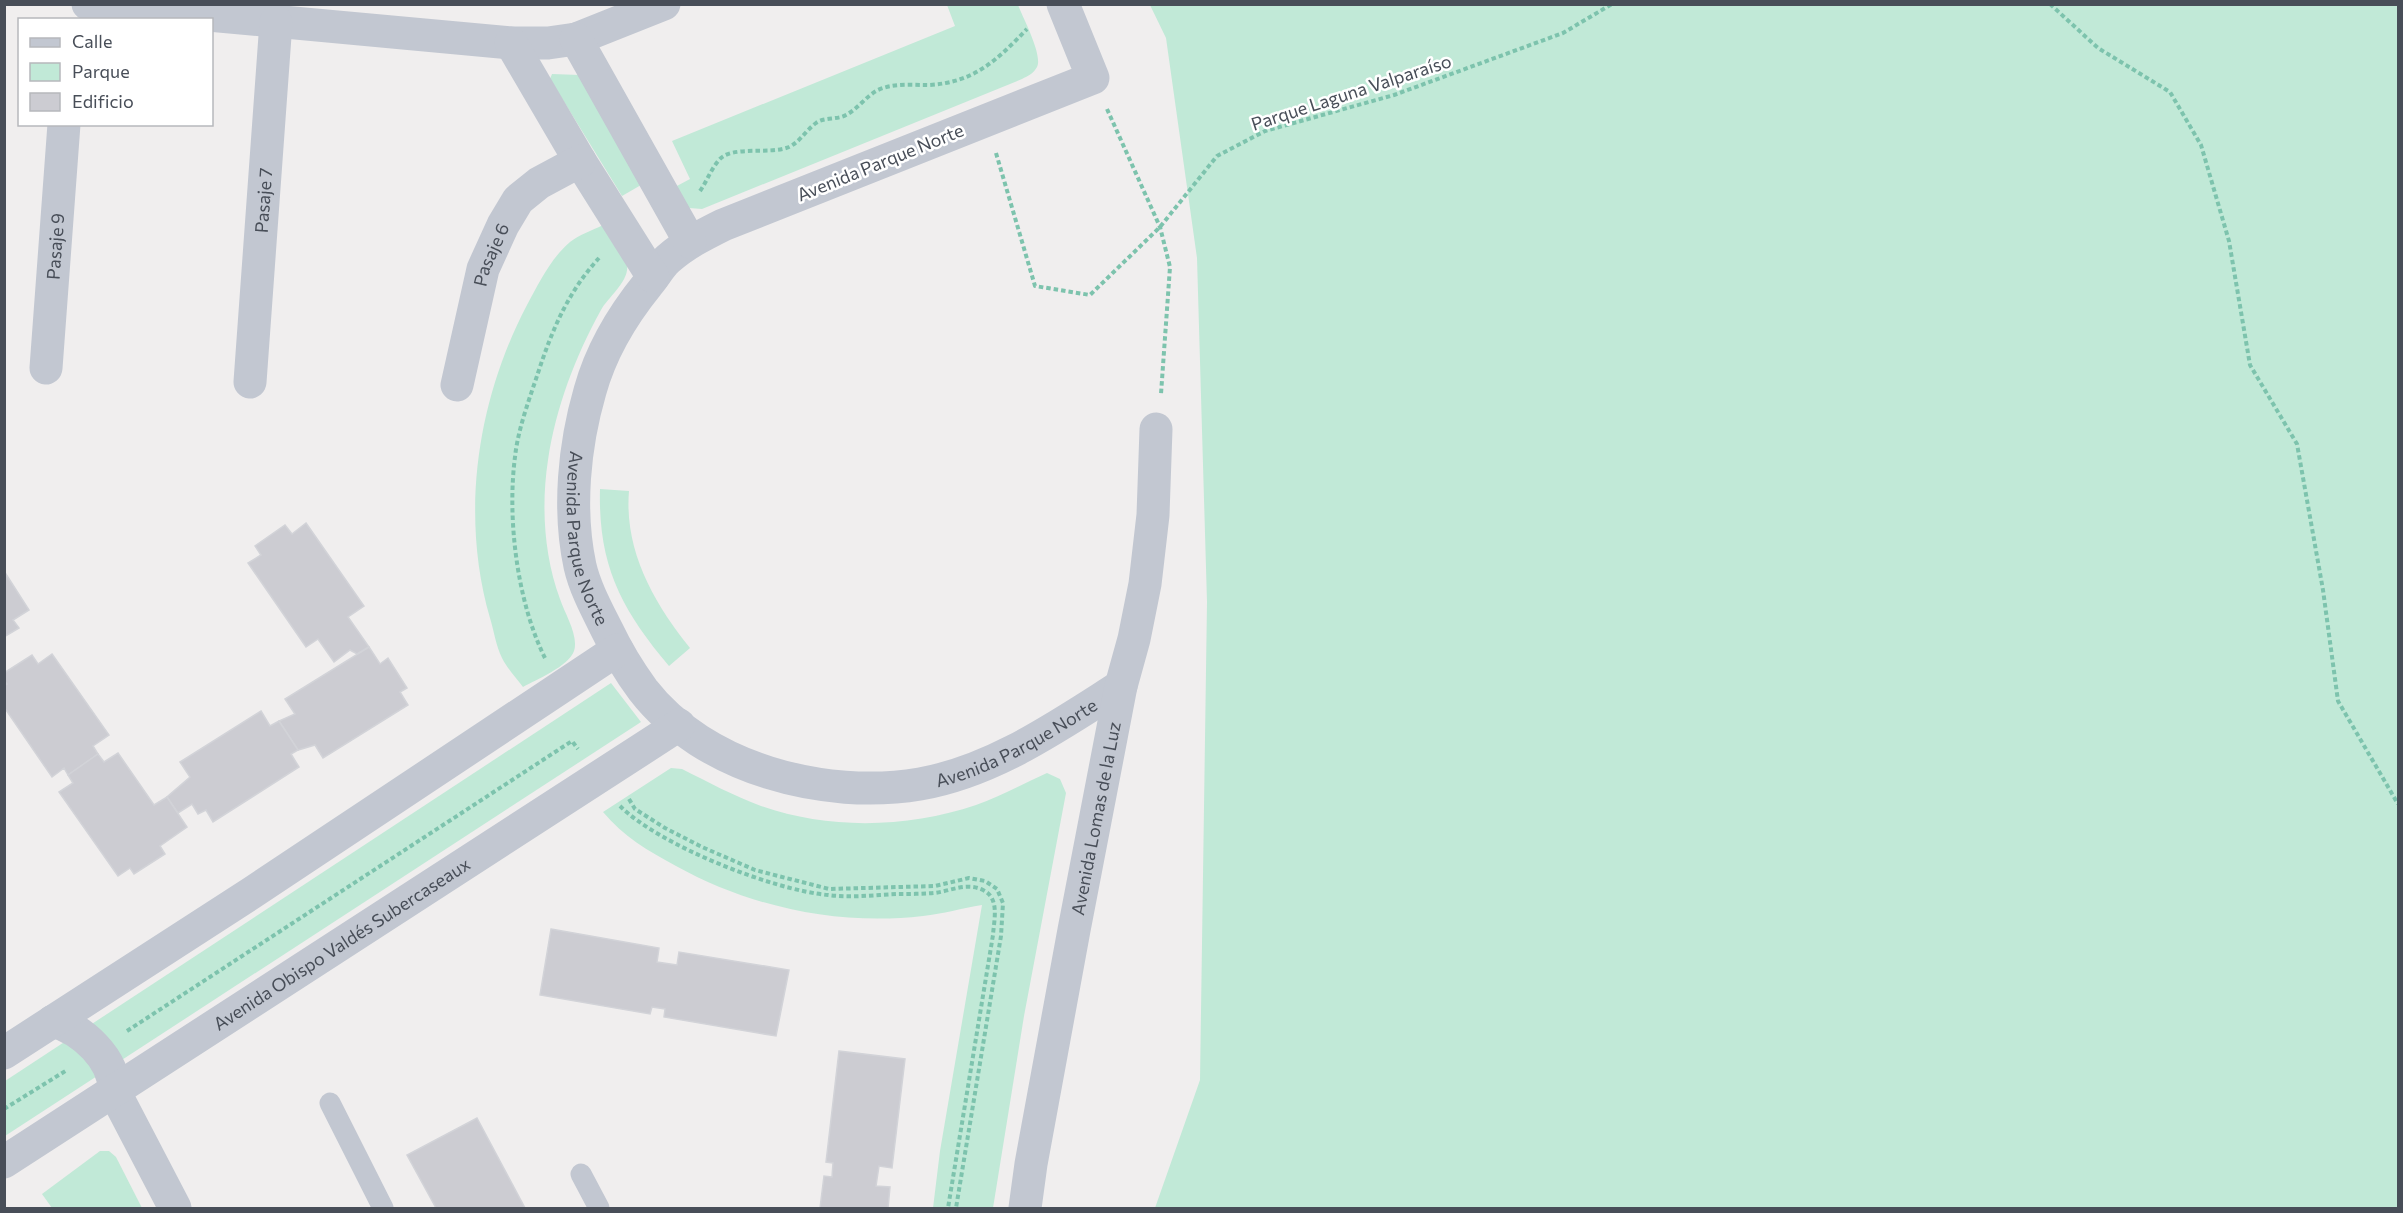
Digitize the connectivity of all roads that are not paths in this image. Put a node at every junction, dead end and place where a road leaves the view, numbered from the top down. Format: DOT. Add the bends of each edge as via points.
graph roads {
  1 [pos="88,4"];
  2 [pos="664,4"];
  3 [pos="1063,4"];
  4 [pos="170,8"];
  5 [pos="375,17"];
  6 [pos="276,22"];
  7 [pos="576,39"];
  8 [pos="511,43"];
  9 [pos="64,126"];
  10 [pos="580,161"];
  11 [pos="690,242"];
  12 [pos="653,278"];
  13 [pos="46,368"];
  14 [pos="250,382"];
  15 [pos="457,385"];
  16 [pos="1156,429"];
  17 [pos="617,650"];
  18 [pos="1121,686"];
  19 [pos="679,725"];
  20 [pos="53,1021"];
  21 [pos="4,1053"];
  22 [pos="114,1091"];
  23 [pos="330,1103"];
  24 [pos="4,1162"];
  25 [pos="581,1174"];
  26 [pos="175,1209"];
  27 [pos="383,1209"];
  28 [pos="599,1209"];
  29 [pos="1025,1209"];
  1 -- 4 [label="street"];
  2 -- 7 [label="street"];
  3 -- 11 [label="street, Avenida Parque Norte" via="1093,78 723,225"];
  4 -- 6 [label="street"];
  5 -- 6 [label="street"];
  5 -- 8 [label="street"];
  6 -- 14 [label="street, Pasaje 7"];
  7 -- 8 [label="street"];
  7 -- 11 [label="street"];
  8 -- 10 [label="street"];
  9 -- 13 [label="street, Pasaje 9"];
  10 -- 12 [label="street"];
  10 -- 15 [label="street, Pasaje 6" via="539,183 518,200 504,225 483,269"];
  11 -- 12 [label="street, Avenida Parque Norte" via="666,261"];
  12 -- 17 [label="street, Avenida Parque Norte" via="630,307 602,356 584,410 578,446 574,501 581,569"];
  16 -- 18 [label="street, Avenida Lomas de la Luz" via="1154,514 1145,584"];
  17 -- 19 [label="street, Avenida Parque Norte" via="644,691"];
  17 -- 20 [label="street"];
  18 -- 19 [label="street, Avenida Parque Norte" via="995,760 957,775 886,788 815,785 766,772 714,748"];
  18 -- 29 [label="street, Avenida Lomas de la Luz"];
  19 -- 22 [label="street, Avenida Obispo Valdés Subercaseaux"];
  20 -- 21 [label="street"];
  20 -- 22 [label="street" via="75,1030 91,1043 109,1070"];
  22 -- 24 [label="street, Avenida Obispo Valdés Subercaseaux"];
  22 -- 26 [label="street"];
  23 -- 27 [label="lane"];
  25 -- 28 [label="lane"];
}
